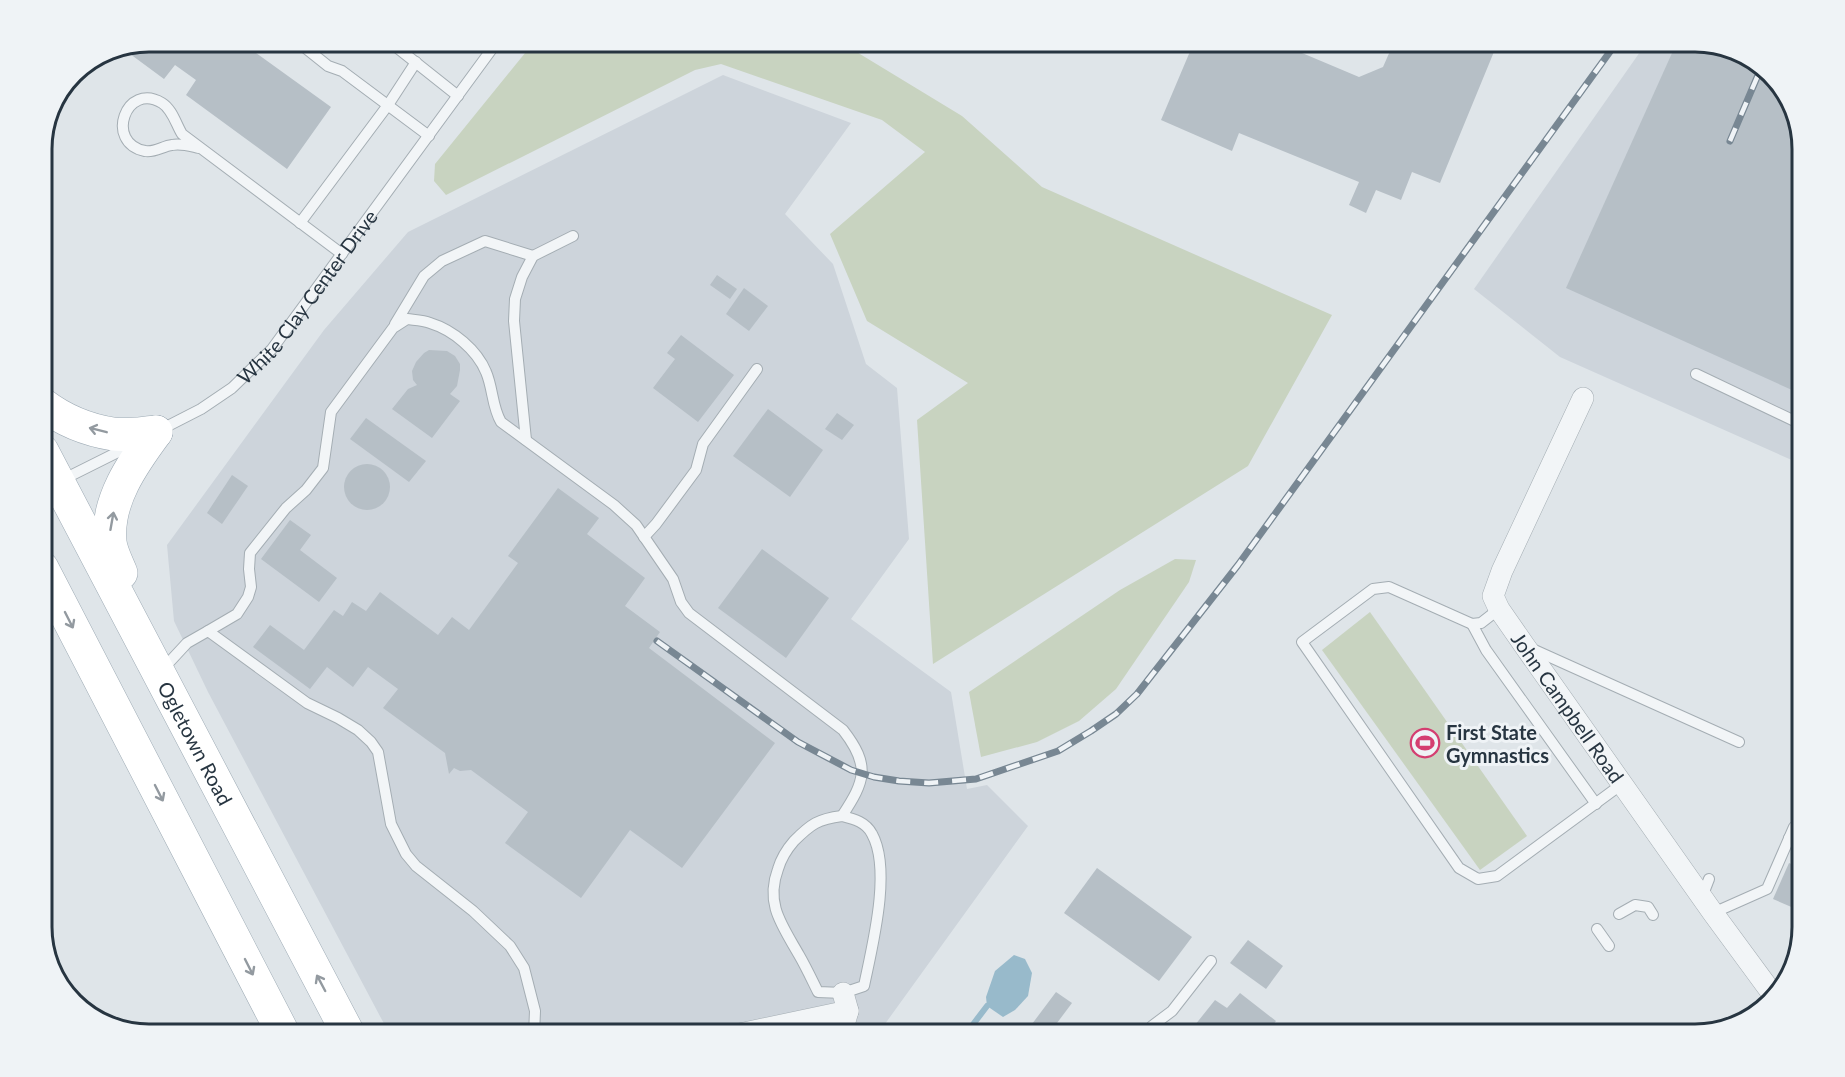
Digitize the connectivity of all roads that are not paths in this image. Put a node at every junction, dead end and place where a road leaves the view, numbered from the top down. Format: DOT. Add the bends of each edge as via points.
graph roads {
  1 [pos="310,52"];
  2 [pos="403,52"];
  3 [pos="490,52"];
  4 [pos="416,62"];
  5 [pos="458,96"];
  6 [pos="388,105"];
  7 [pos="429,136"];
  8 [pos="199,148"];
  9 [pos="300,223"];
  10 [pos="573,236"];
  11 [pos="342,254"];
  12 [pos="532,256"];
  13 [pos="393,328"];
  14 [pos="757,369"];
  15 [pos="1696,374"];
  16 [pos="1583,398"];
  17 [pos="53,412"];
  18 [pos="1792,420"];
  19 [pos="156,432"];
  20 [pos="526,440"];
  21 [pos="53,484"];
  22 [pos="53,491"];
  23 [pos="644,537"];
  24 [pos="53,589"];
  25 [pos="1499,609"];
  26 [pos="130,618"];
  27 [pos="1472,624"];
  28 [pos="208,631"];
  29 [pos="1524,645"];
  30 [pos="159,674"];
  31 [pos="1739,742"];
  32 [pos="1622,784"];
  33 [pos="1596,804"];
  34 [pos="842,816"];
  35 [pos="1792,832"];
  36 [pos="1708,896"];
  37 [pos="1619,914"];
  38 [pos="1653,915"];
  39 [pos="1596,929"];
  40 [pos="1609,946"];
  41 [pos="1210,961"];
  42 [pos="1769,989"];
  43 [pos="845,1002"];
  44 [pos="278,1024"];
  45 [pos="343,1024"];
  46 [pos="535,1024"];
  47 [pos="772,1024"];
  48 [pos="842,1024"];
  49 [pos="1155,1024"];
  1 -- 6 [label="lane" via="328,66 342,70"];
  2 -- 4 [label="lane"];
  3 -- 5 [label="lane, White Clay Center Drive"];
  4 -- 5 [label="lane"];
  4 -- 6 [label="lane"];
  5 -- 7 [label="lane, White Clay Center Drive"];
  6 -- 7 [label="lane"];
  6 -- 9 [label="lane"];
  7 -- 11 [label="lane, White Clay Center Drive"];
  8 -- 8 [label="lane" via="182,134 163,103 151,98 135,101 125,111 125,137 134,147 147,152 181,144"];
  8 -- 9 [label="lane"];
  9 -- 11 [label="lane"];
  10 -- 12 [label="lane"];
  11 -- 19 [label="lane, White Clay Center Drive" via="272,349 238,382 201,410"];
  12 -- 13 [label="lane" via="485,241 442,261 424,276"];
  12 -- 20 [label="lane" via="522,276 514,310"];
  13 -- 20 [label="lane" via="407,319 430,322 455,335 486,371 495,413 501,422"];
  13 -- 28 [label="lane" via="331,412 322,468 250,553 248,597 237,614"];
  14 -- 23 [label="lane" via="704,444 696,470"];
  15 -- 18 [label="lane"];
  16 -- 25 [label="street" via="1498,581 1493,596"];
  19 -- 17 [label="main road, one-way" via="115,434"];
  19 -- 21 [label="lane, White Clay Center Drive"];
  26 -- 19 [label="main road, one-way" via="124,581 110,544 110,523 134,462"];
  20 -- 23 [label="lane" via="614,505"];
  22 -- 26 [label="main road, Ogletown Road"];
  23 -- 34 [label="lane" via="673,579 689,614 843,730 854,744 861,760 861,786"];
  24 -- 44 [label="main road, one-way"];
  25 -- 27 [label="lane" via="1480,623"];
  25 -- 29 [label="street, John Campbell Road"];
  26 -- 30 [label="main road, Ogletown Road"];
  27 -- 33 [label="lane" via="1486,650"];
  27 -- 33 [label="lane" via="1389,586 1373,589 1302,642 1459,868 1478,879 1497,876"];
  28 -- 30 [label="lane" via="187,643"];
  28 -- 46 [label="lane" via="307,703 358,730 371,742 378,752 391,824 406,854 510,946 524,968 536,1011"];
  29 -- 31 [label="lane"];
  29 -- 32 [label="street, John Campbell Road"];
  45 -- 30 [label="main road, Ogletown Road, one-way"];
  32 -- 33 [label="lane"];
  32 -- 36 [label="street, John Campbell Road"];
  34 -- 43 [label="lane" via="858,820 872,833 881,883 864,986"];
  34 -- 43 [label="lane" via="823,818 790,846 773,883 773,899 778,919 818,992"];
  35 -- 36 [label="lane" via="1767,889"];
  36 -- 42 [label="street, John Campbell Road"];
  37 -- 38 [label="lane" via="1635,905 1648,907"];
  39 -- 40 [label="lane"];
  41 -- 49 [label="lane" via="1172,1011"];
  43 -- 47 [label="street"];
  43 -- 48 [label="street"];
}
